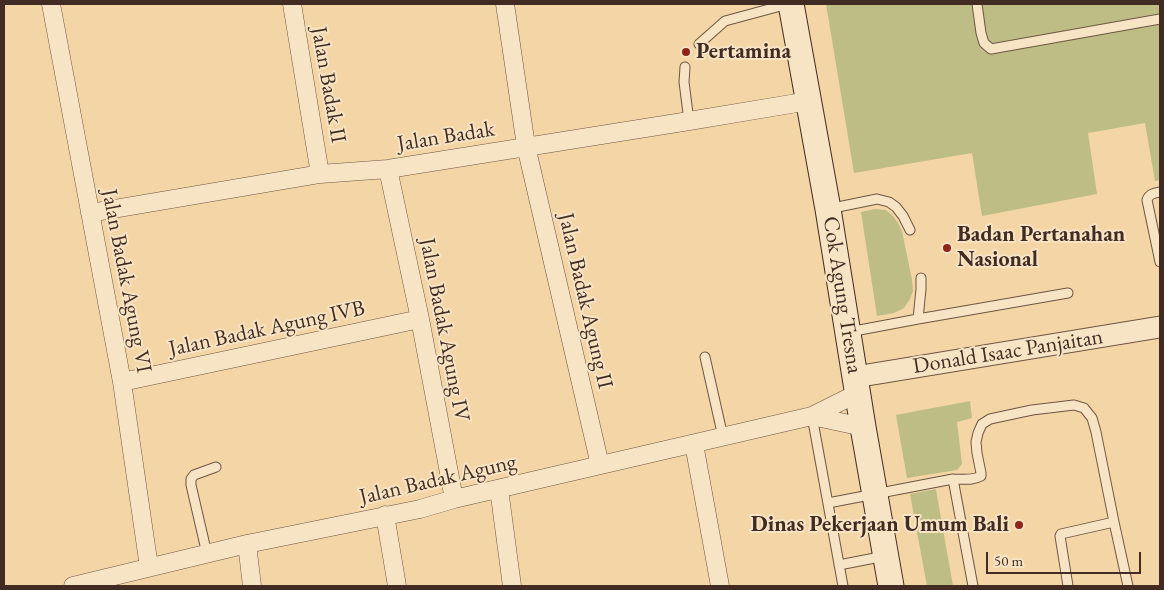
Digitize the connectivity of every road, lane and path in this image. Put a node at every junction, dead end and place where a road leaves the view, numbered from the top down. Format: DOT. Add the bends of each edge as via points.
graph roads {
  1 [pos="51,4"];
  2 [pos="292,4"];
  3 [pos="506,4"];
  4 [pos="789,4"];
  5 [pos="977,4"];
  6 [pos="1160,19"];
  7 [pos="699,44"];
  8 [pos="685,67"];
  9 [pos="809,101"];
  10 [pos="690,121"];
  11 [pos="526,146"];
  12 [pos="388,169"];
  13 [pos="320,174"];
  14 [pos="1160,192"];
  15 [pos="828,209"];
  16 [pos="90,213"];
  17 [pos="910,230"];
  18 [pos="1160,262"];
  19 [pos="921,278"];
  20 [pos="1068,293"];
  21 [pos="420,319"];
  22 [pos="918,319"];
  23 [pos="1160,327"];
  24 [pos="848,332"];
  25 [pos="705,358"];
  26 [pos="122,382"];
  27 [pos="856,385"];
  28 [pos="812,416"];
  29 [pos="863,427"];
  30 [pos="723,437"];
  31 [pos="694,444"];
  32 [pos="600,465"];
  33 [pos="216,467"];
  34 [pos="953,479"];
  35 [pos="499,490"];
  36 [pos="874,494"];
  37 [pos="454,499"];
  38 [pos="828,503"];
  39 [pos="385,515"];
  40 [pos="1114,522"];
  41 [pos="247,544"];
  42 [pos="207,554"];
  43 [pos="885,556"];
  44 [pos="838,565"];
  45 [pos="149,567"];
  46 [pos="73,586"];
  47 [pos="252,586"];
  48 [pos="397,586"];
  49 [pos="512,586"];
  50 [pos="720,586"];
  51 [pos="843,586"];
  52 [pos="891,586"];
  53 [pos="974,586"];
  54 [pos="1068,586"];
  55 [pos="1128,586"];
  1 -- 16 [label="street, Jalan Badak Agung VI"];
  2 -- 13 [label="street, Jalan Badak II"];
  3 -- 11 [label="street, Jalan Badak Agung II"];
  4 -- 7 [label="lane" via="725,22"];
  4 -- 9 [label="main road, Cok Agung Tresna"];
  5 -- 6 [label="lane" via="984,43 990,49"];
  8 -- 10 [label="lane"];
  9 -- 10 [label="street, Jalan Badak"];
  9 -- 15 [label="main road, Cok Agung Tresna"];
  10 -- 11 [label="street, Jalan Badak"];
  11 -- 12 [label="street, Jalan Badak"];
  11 -- 32 [label="street, Jalan Badak Agung II"];
  12 -- 13 [label="street, Jalan Badak"];
  12 -- 21 [label="street, Jalan Badak Agung IV"];
  13 -- 16 [label="street, Jalan Badak"];
  14 -- 18 [label="lane" via="1146,200"];
  15 -- 17 [label="lane" via="877,199 889,202 903,216"];
  15 -- 24 [label="main road, Cok Agung Tresna"];
  16 -- 26 [label="street, Jalan Badak Agung VI"];
  19 -- 22 [label="lane"];
  20 -- 22 [label="lane"];
  21 -- 26 [label="street, Jalan Badak Agung IVB"];
  21 -- 37 [label="street, Jalan Badak Agung IV"];
  22 -- 24 [label="lane"];
  23 -- 27 [label="street, Donald Isaac Panjaitan"];
  24 -- 27 [label="main road, Cok Agung Tresna"];
  25 -- 30 [label="lane"];
  26 -- 45 [label="street, Jalan Badak Agung VI"];
  27 -- 28 [label="street, Jalan Badak Agung"];
  27 -- 29 [label="main road, Cok Agung Tresna"];
  28 -- 29 [label="street, Jalan Badak Agung"];
  28 -- 30 [label="street, Jalan Badak Agung"];
  28 -- 38 [label="lane"];
  29 -- 36 [label="main road, Cok Agung Tresna"];
  30 -- 31 [label="street, Jalan Badak Agung"];
  31 -- 32 [label="street, Jalan Badak Agung"];
  31 -- 50 [label="street"];
  32 -- 35 [label="street, Jalan Badak Agung"];
  33 -- 42 [label="lane" via="191,480"];
  34 -- 36 [label="lane"];
  34 -- 40 [label="lane" via="970,480 981,476 976,442 982,424 990,419 1074,405 1084,408 1092,418"];
  34 -- 53 [label="lane"];
  35 -- 37 [label="street, Jalan Badak Agung"];
  35 -- 49 [label="street"];
  36 -- 38 [label="lane"];
  36 -- 43 [label="main road, Cok Agung Tresna"];
  37 -- 39 [label="street, Jalan Badak Agung"];
  38 -- 44 [label="lane"];
  39 -- 41 [label="street, Jalan Badak Agung"];
  39 -- 48 [label="street"];
  40 -- 54 [label="lane" via="1061,534"];
  40 -- 55 [label="lane"];
  41 -- 42 [label="street, Jalan Badak Agung"];
  41 -- 47 [label="street"];
  42 -- 45 [label="street, Jalan Badak Agung"];
  43 -- 44 [label="lane"];
  43 -- 52 [label="main road, Cok Agung Tresna"];
  44 -- 51 [label="lane"];
  45 -- 46 [label="street, Jalan Badak Agung"];
}
